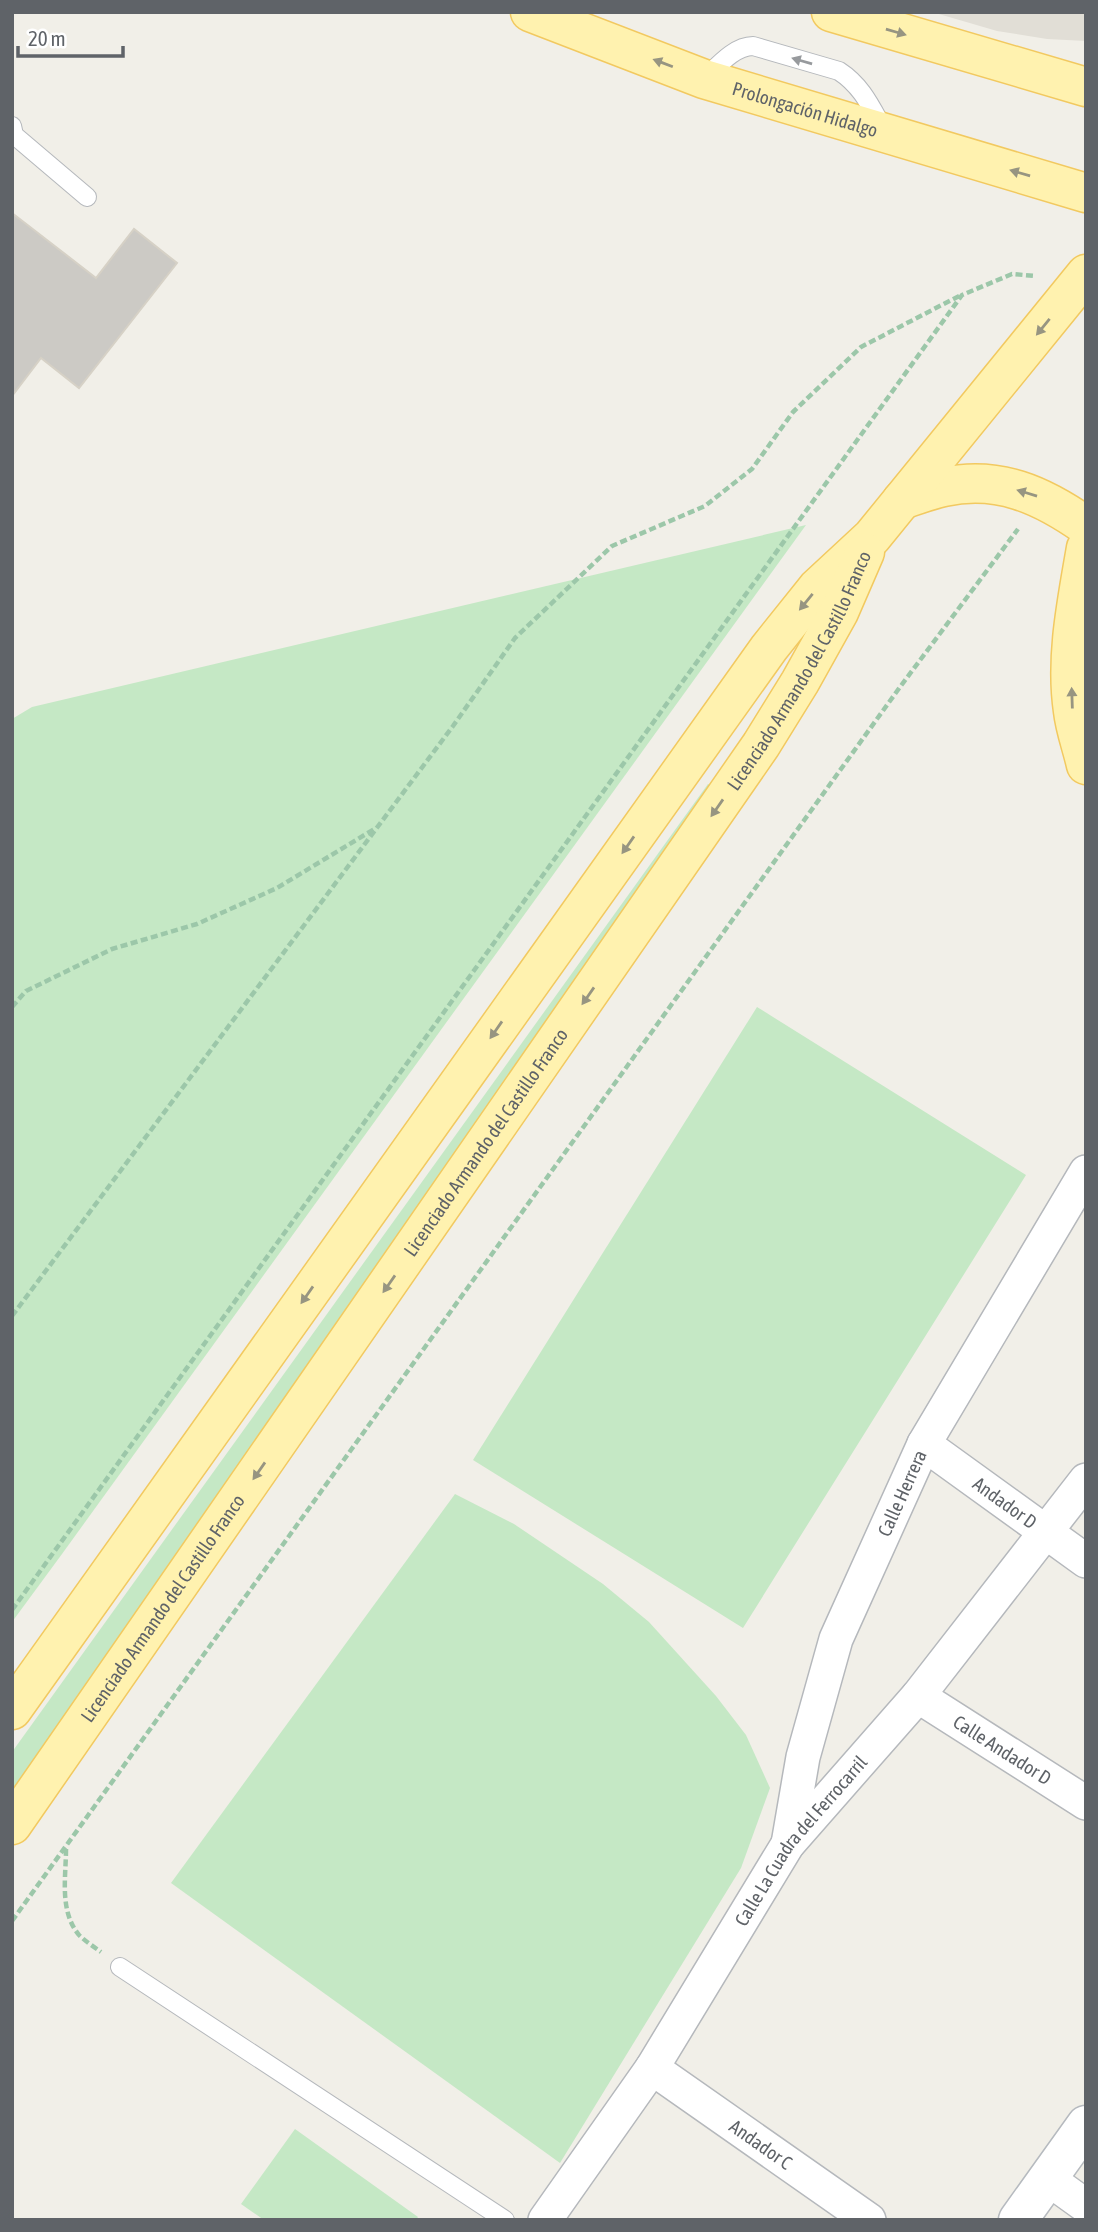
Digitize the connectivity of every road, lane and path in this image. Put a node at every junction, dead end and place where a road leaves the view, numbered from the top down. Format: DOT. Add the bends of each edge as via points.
graph roads {
  1 [pos="530,12"];
  2 [pos="831,12"];
  3 [pos="1086,88"];
  4 [pos="12,126"];
  5 [pos="1086,193"];
  6 [pos="87,197"];
  7 [pos="1083,277"];
  8 [pos="962,295"];
  9 [pos="1041,498"];
  10 [pos="902,500"];
  11 [pos="1086,526"];
  12 [pos="872,537"];
  13 [pos="1086,548"];
  14 [pos="1078,658"];
  15 [pos="1086,765"];
  16 [pos="379,825"];
  17 [pos="12,1007"];
  18 [pos="1086,1172"];
  19 [pos="12,1316"];
  20 [pos="924,1444"];
  21 [pos="1086,1480"];
  22 [pos="1046,1532"];
  23 [pos="1086,1561"];
  24 [pos="12,1610"];
  25 [pos="918,1696"];
  26 [pos="12,1710"];
  27 [pos="1086,1803"];
  28 [pos="12,1825"];
  29 [pos="788,1844"];
  30 [pos="66,1848"];
  31 [pos="12,1922"];
  32 [pos="120,1967"];
  33 [pos="652,2068"];
  34 [pos="1086,2125"];
  35 [pos="1047,2178"];
  36 [pos="1086,2206"];
  37 [pos="505,2220"];
  38 [pos="545,2220"];
  39 [pos="869,2220"];
  40 [pos="1018,2220"];
  5 -- 1 [label="main road, Prolongación Hidalgo, one-way" via="704,79"];
  2 -- 3 [label="main road, one-way"];
  4 -- 6 [label="lane" via="14,135"];
  7 -- 8 [label="path" via="1012,274"];
  7 -- 10 [label="main road, one-way"];
  8 -- 16 [label="path" via="861,347 793,412 752,469 705,506 612,547 516,638"];
  8 -- 24 [label="path"];
  9 -- 10 [label="main road, one-way" via="1000,485 971,483"];
  9 -- 11 [label="main road"];
  9 -- 30 [label="path" via="883,709"];
  10 -- 12 [label="main road"];
  12 -- 26 [label="main road, Licenciado Armando del Castillo Franco, one-way" via="817,588 769,648"];
  12 -- 28 [label="main road, Licenciado Armando del Castillo Franco, one-way" via="839,612 761,745"];
  13 -- 14 [label="main road" via="1072,636"];
  15 -- 14 [label="main road, one-way" via="1073,711"];
  16 -- 17 [label="path" via="277,888 197,924 112,949 26,991"];
  16 -- 19 [label="path"];
  18 -- 20 [label="street, Calle Herrera"];
  20 -- 22 [label="street, Andador D"];
  20 -- 29 [label="street, Calle Herrera" via="836,1639 803,1757"];
  21 -- 22 [label="street, Calle La Cuadra del Ferrocarril"];
  22 -- 23 [label="street, Andador D"];
  22 -- 25 [label="street, Calle La Cuadra del Ferrocarril"];
  25 -- 27 [label="street, Calle Andador D"];
  25 -- 29 [label="street, Calle La Cuadra del Ferrocarril"];
  29 -- 33 [label="street, Calle La Cuadra del Ferrocarril"];
  30 -- 31 [label="path"];
  30 -- 32 [label="path" via="65,1905 71,1921 80,1936"];
  32 -- 37 [label="lane"];
  33 -- 38 [label="street, Calle La Cuadra del Ferrocarril"];
  33 -- 39 [label="street, Andador C"];
  34 -- 35 [label="main road"];
  35 -- 36 [label="street"];
  35 -- 40 [label="main road"];
}
